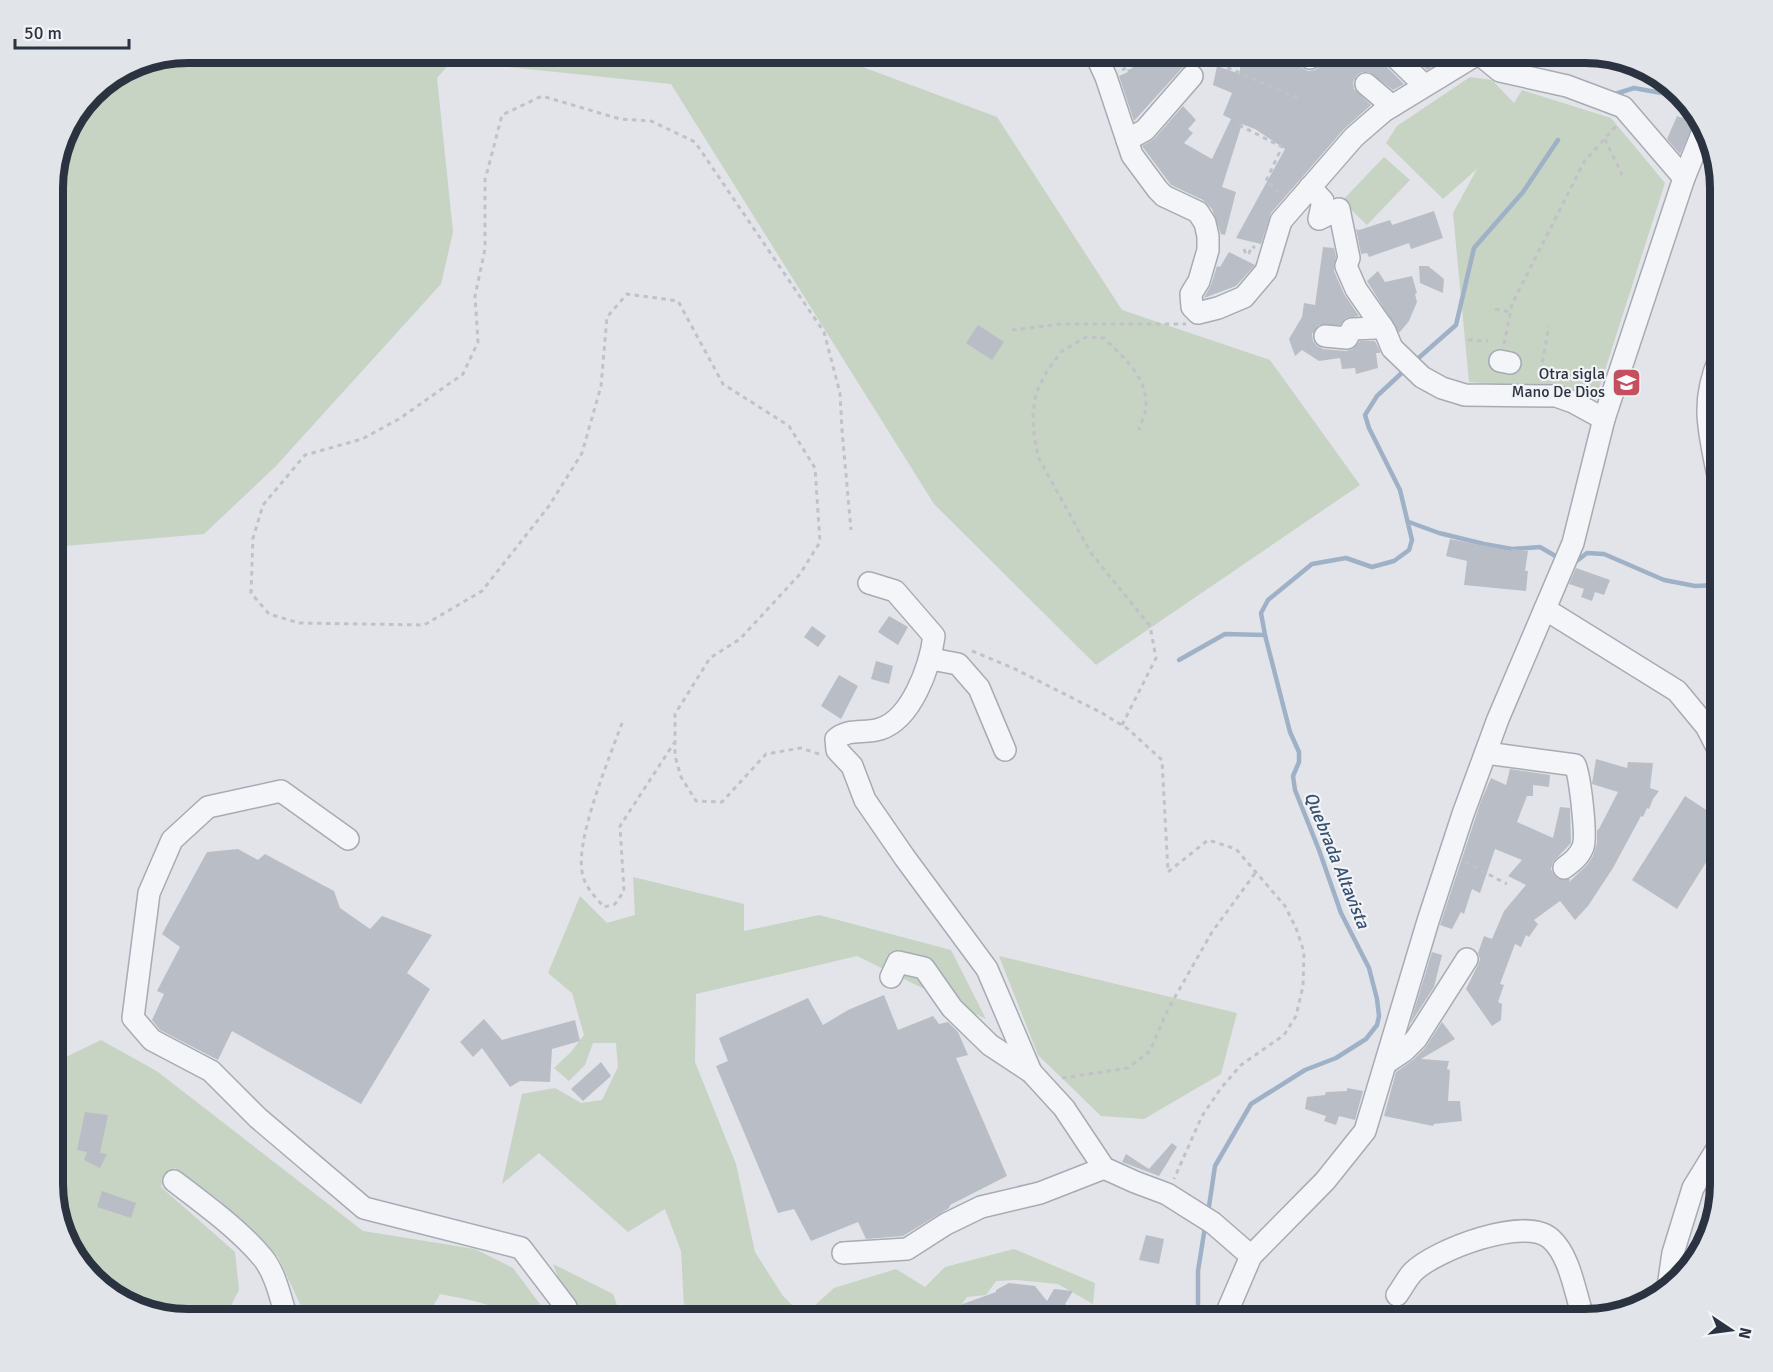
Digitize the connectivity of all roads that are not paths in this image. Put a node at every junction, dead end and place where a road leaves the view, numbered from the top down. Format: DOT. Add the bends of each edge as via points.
graph roads {
  1 [pos="1100,63"];
  2 [pos="1401,63"];
  3 [pos="1461,63"];
  4 [pos="1490,63"];
  5 [pos="1192,76"];
  6 [pos="1366,84"];
  7 [pos="1424,85"];
  8 [pos="1392,106"];
  9 [pos="1700,139"];
  10 [pos="1127,140"];
  11 [pos="1684,178"];
  12 [pos="1310,187"];
  13 [pos="1382,326"];
  14 [pos="1325,336"];
  15 [pos="1710,389"];
  16 [pos="1604,419"];
  17 [pos="1710,436"];
  18 [pos="869,583"];
  19 [pos="1545,609"];
  20 [pos="931,658"];
  21 [pos="1710,734"];
  22 [pos="1005,750"];
  23 [pos="1486,753"];
  24 [pos="348,839"];
  25 [pos="1564,868"];
  26 [pos="1467,959"];
  27 [pos="891,977"];
  28 [pos="1386,1063"];
  29 [pos="1031,1072"];
  30 [pos="1710,1160"];
  31 [pos="1104,1168"];
  32 [pos="174,1181"];
  33 [pos="843,1253"];
  34 [pos="1251,1256"];
  35 [pos="1670,1277"];
  36 [pos="1398,1294"];
  37 [pos="283,1309"];
  38 [pos="567,1309"];
  39 [pos="1229,1309"];
  40 [pos="1582,1309"];
  1 -- 10 [label="street"];
  2 -- 7 [label="street"];
  3 -- 7 [label="street"];
  4 -- 11 [label="street" via="1500,71 1567,86 1623,107"];
  5 -- 10 [label="street" via="1145,130"];
  6 -- 8 [label="street"];
  7 -- 8 [label="street"];
  8 -- 12 [label="street" via="1354,136"];
  9 -- 11 [label="street"];
  10 -- 12 [label="street" via="1132,155 1158,190 1198,212 1205,223 1208,250 1191,294 1192,307 1198,313 1244,297 1266,271 1281,221"];
  11 -- 16 [label="street"];
  12 -- 13 [label="street" via="1323,201 1319,219 1339,209 1349,258 1346,266 1356,289"];
  13 -- 14 [label="street" via="1352,329 1347,338"];
  13 -- 16 [label="street" via="1392,348 1422,377 1442,388 1465,394 1556,396"];
  15 -- 17 [label="street"];
  16 -- 19 [label="street" via="1573,543"];
  18 -- 20 [label="street" via="896,591 934,636"];
  19 -- 21 [label="street" via="1677,691"];
  19 -- 23 [label="street"];
  20 -- 22 [label="street" via="958,664 979,688"];
  20 -- 29 [label="street" via="904,714 881,729 842,734 836,739 837,750 852,766 865,800 987,969"];
  23 -- 25 [label="street" via="1575,765 1584,845 1576,859"];
  23 -- 28 [label="street" via="1449,855"];
  24 -- 38 [label="street" via="281,792 208,807 172,840 149,893 133,1018 152,1040 211,1071 258,1118 364,1208 521,1248"];
  26 -- 28 [label="street" via="1416,1039"];
  27 -- 29 [label="street" via="898,962 924,968 951,1008 990,1045"];
  28 -- 34 [label="street" via="1365,1131 1325,1181"];
  29 -- 31 [label="street" via="1064,1107"];
  30 -- 35 [label="street" via="1693,1188"];
  31 -- 33 [label="street" via="1040,1193 981,1206 907,1249"];
  31 -- 34 [label="street" via="1167,1194 1213,1223"];
  32 -- 37 [label="street" via="218,1215 264,1259"];
  34 -- 39 [label="street"];
  36 -- 40 [label="street" via="1414,1271 1468,1242 1539,1232 1560,1250"];
}
